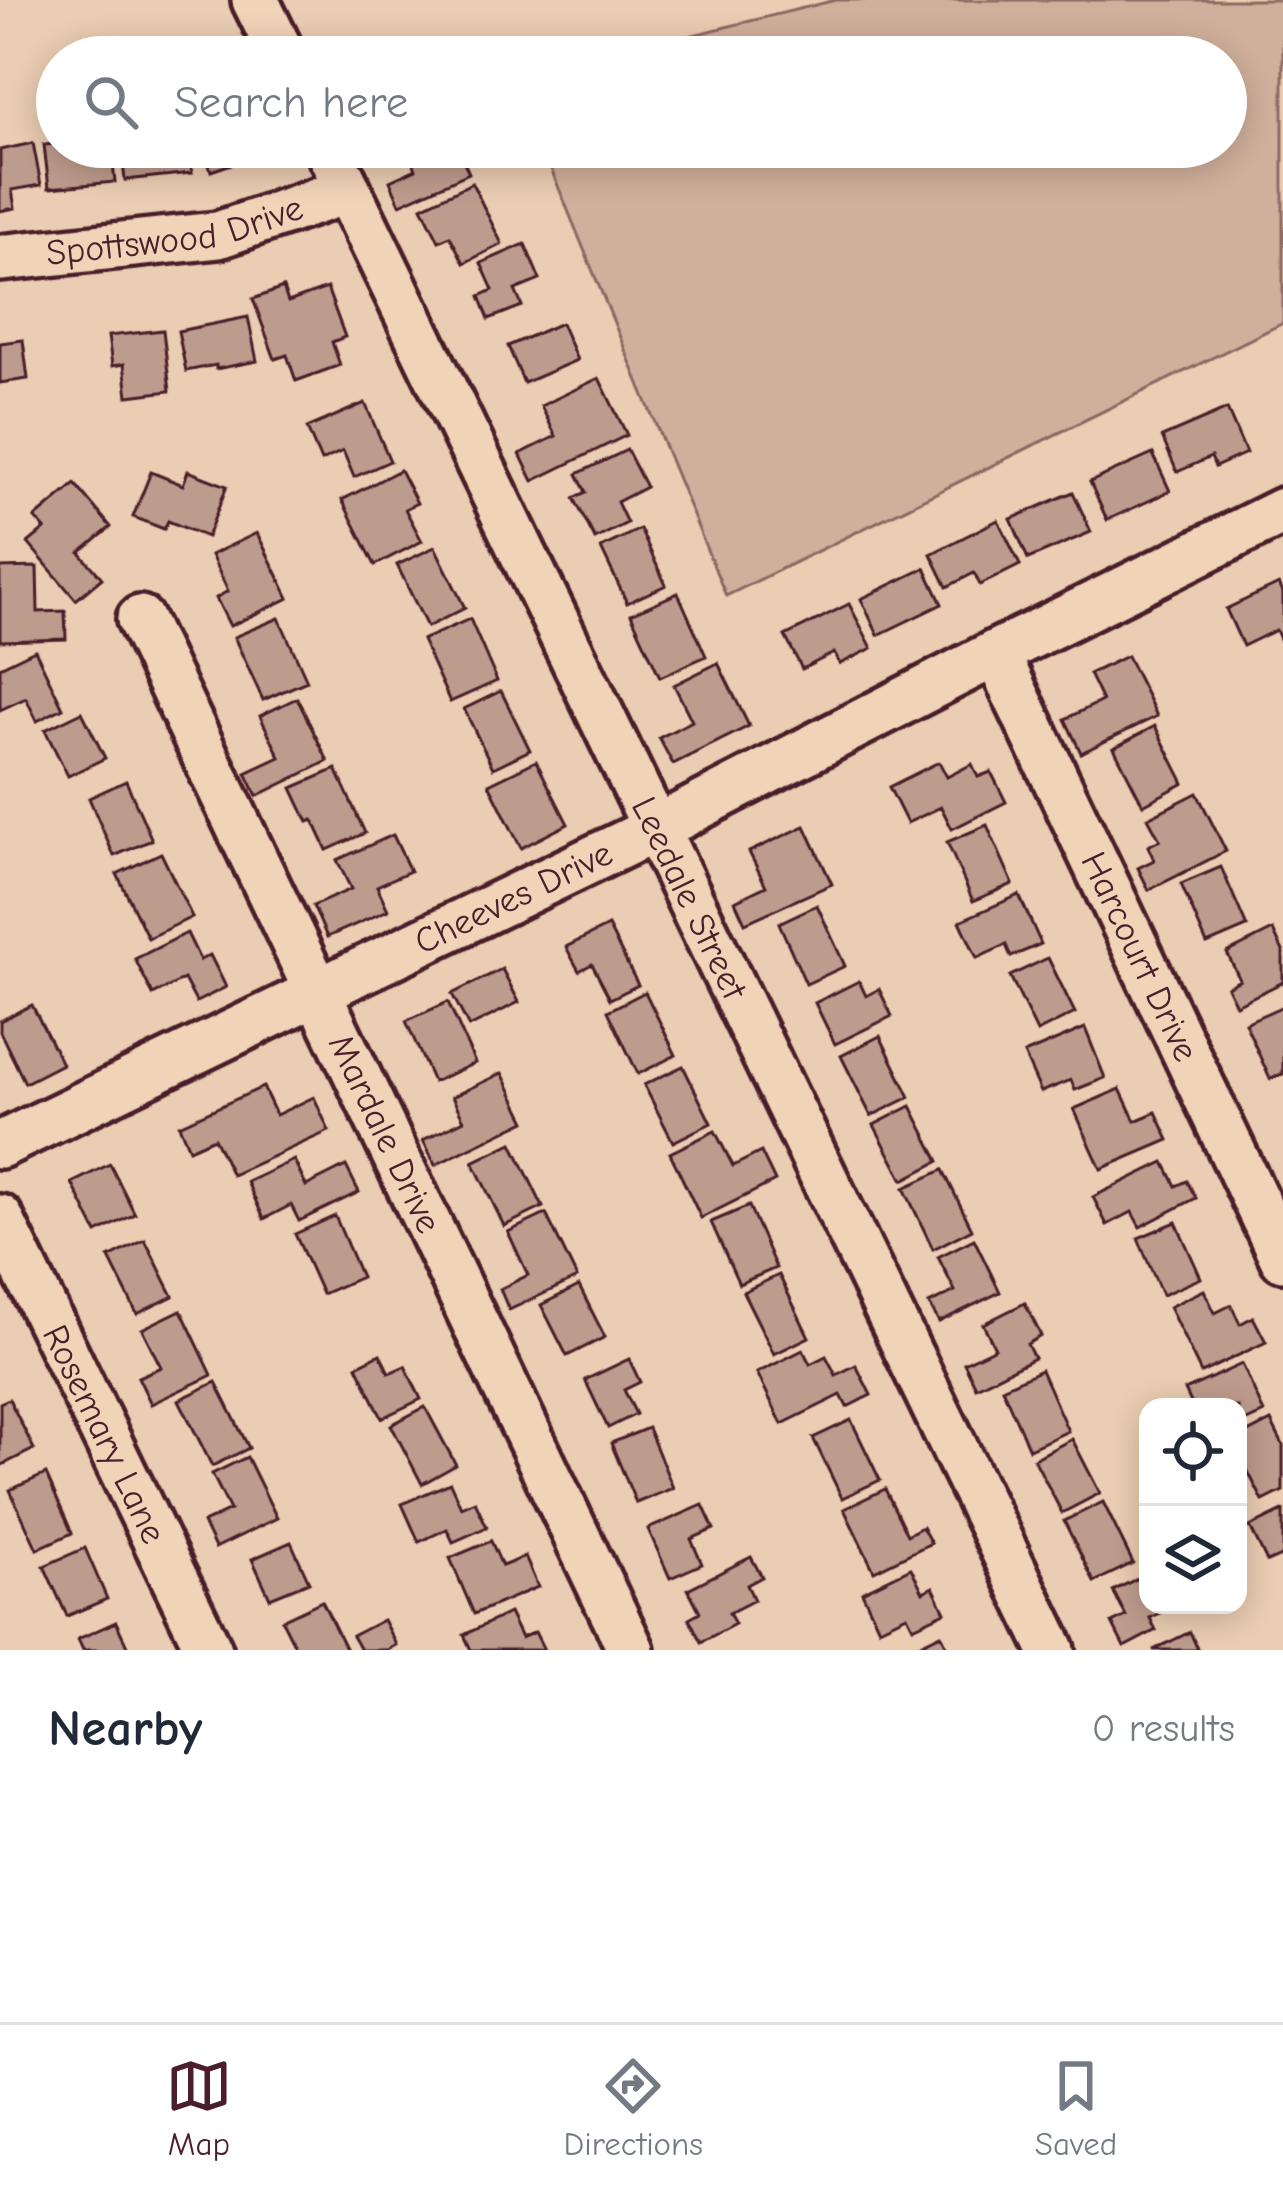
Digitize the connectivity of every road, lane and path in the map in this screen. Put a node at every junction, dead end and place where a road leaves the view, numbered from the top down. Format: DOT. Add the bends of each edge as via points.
graph roads {
  1 [pos="256,0"];
  2 [pos="273,36"];
  3 [pos="337,168"];
  4 [pos="348,190"];
  5 [pos="0,258"];
  6 [pos="1283,511"];
  7 [pos="140,619"];
  8 [pos="996,653"];
  9 [pos="657,828"];
  10 [pos="317,991"];
  11 [pos="0,1145"];
  12 [pos="0,1218"];
  13 [pos="1283,1258"];
  14 [pos="209,1650"];
  15 [pos="631,1650"];
  16 [pos="1052,1650"];
  1 -- 2 [label="street"];
  3 -- 4 [label="street, Leedale Street"];
  4 -- 5 [label="street, Spottswood Drive" via="218,235"];
  4 -- 9 [label="street, Leedale Street"];
  6 -- 8 [label="street, Cheeves Drive"];
  7 -- 10 [label="street, Mardale Drive"];
  8 -- 9 [label="street, Cheeves Drive"];
  8 -- 13 [label="street, Harcourt Drive"];
  9 -- 10 [label="street, Cheeves Drive"];
  9 -- 16 [label="street, Leedale Street"];
  10 -- 11 [label="street, Cheeves Drive"];
  10 -- 15 [label="street, Mardale Drive"];
  12 -- 14 [label="street, Rosemary Lane"];
}
